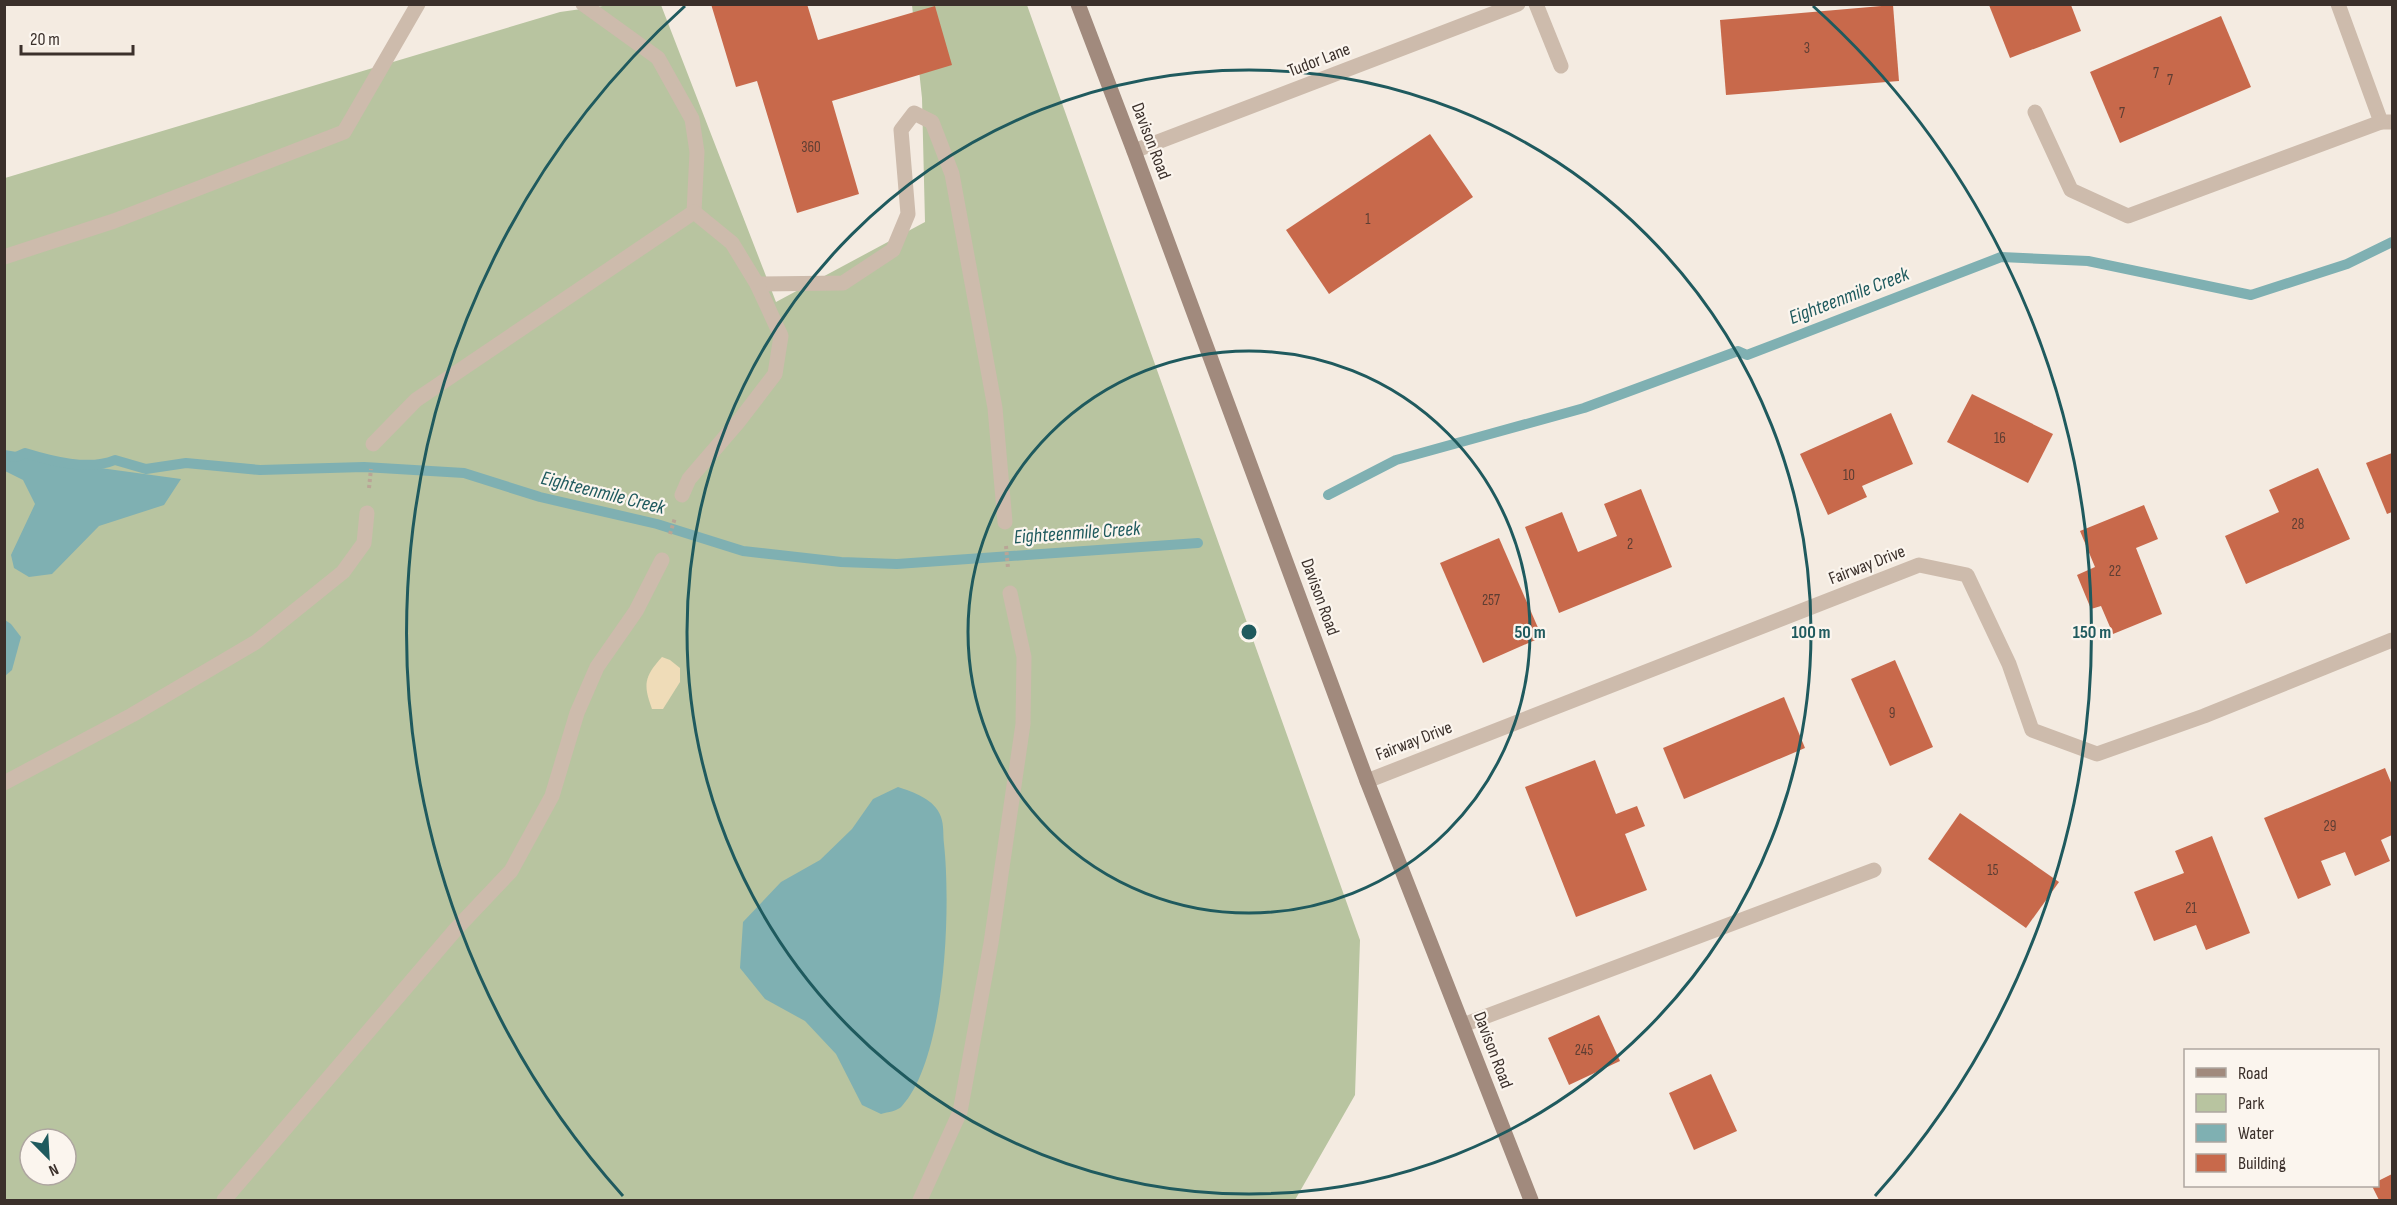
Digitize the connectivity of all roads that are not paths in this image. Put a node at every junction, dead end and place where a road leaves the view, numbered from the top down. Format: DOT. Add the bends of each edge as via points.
graph roads {
  1 [pos="418,4"];
  2 [pos="584,4"];
  3 [pos="1078,4"];
  4 [pos="1518,4"];
  5 [pos="1536,4"];
  6 [pos="2338,4"];
  7 [pos="1561,66"];
  8 [pos="2035,112"];
  9 [pos="2386,122"];
  10 [pos="1134,151"];
  11 [pos="694,212"];
  12 [pos="4,257"];
  13 [pos="757,284"];
  14 [pos="373,444"];
  15 [pos="682,495"];
  16 [pos="367,513"];
  17 [pos="1005,522"];
  18 [pos="662,560"];
  19 [pos="1010,593"];
  20 [pos="2392,639"];
  21 [pos="1367,781"];
  22 [pos="4,783"];
  23 [pos="1874,870"];
  24 [pos="1462,1025"];
  25 [pos="224,1200"];
  26 [pos="920,1200"];
  27 [pos="1531,1200"];
  1 -- 12 [label="street" via="344,132 114,220"];
  2 -- 11 [label="street" via="658,58 692,119 697,152"];
  3 -- 10 [label="street, Davison Road"];
  4 -- 10 [label="street, Tudor Lane"];
  5 -- 7 [label="street"];
  6 -- 9 [label="street"];
  8 -- 9 [label="street" via="2071,190 2128,216"];
  10 -- 21 [label="street, Davison Road"];
  11 -- 13 [label="street" via="732,243"];
  11 -- 14 [label="street" via="416,400"];
  13 -- 15 [label="street" via="781,336 775,374 689,479"];
  13 -- 17 [label="street" via="843,283 893,250 908,214 901,130 914,113 932,122 952,174 991,385"];
  16 -- 22 [label="street" via="364,543 343,572 256,642 132,715"];
  18 -- 25 [label="street" via="636,611 597,667 577,713 552,796 511,871 456,928"];
  19 -- 26 [label="street" via="1024,657 1022,735 991,943 960,1112"];
  20 -- 21 [label="street, Fairway Drive" via="2204,716 2097,754 2032,730 2009,664 1967,575 1919,565"];
  21 -- 24 [label="street, Davison Road"];
  23 -- 24 [label="street"];
  24 -- 27 [label="street, Davison Road"];
}
